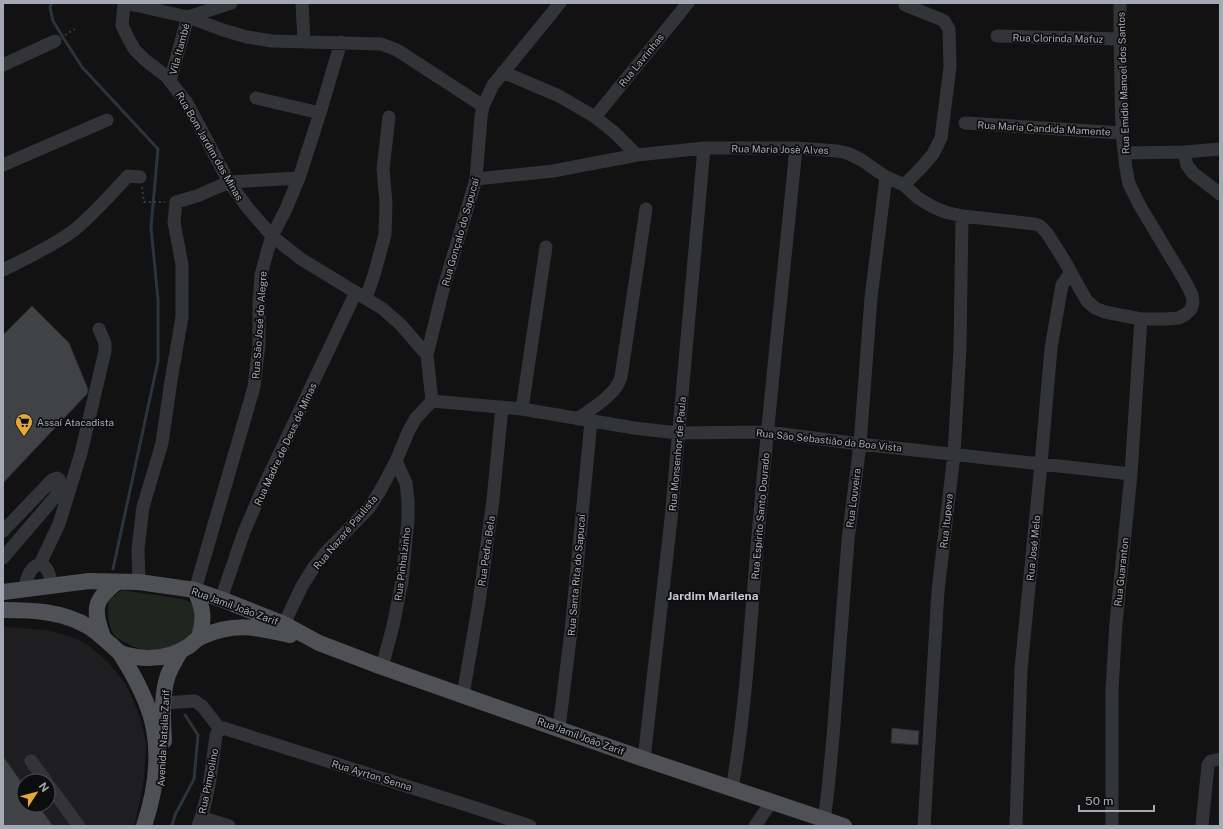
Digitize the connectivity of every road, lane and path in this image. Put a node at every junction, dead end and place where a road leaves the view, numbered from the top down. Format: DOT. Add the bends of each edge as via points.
graph roads {
  1 [pos="126,3"];
  2 [pos="231,3"];
  3 [pos="302,3"];
  4 [pos="560,3"];
  5 [pos="688,3"];
  6 [pos="1120,3"];
  7 [pos="905,5"];
  8 [pos="188,16"];
  9 [pos="997,36"];
  10 [pos="1120,39"];
  11 [pos="55,41"];
  12 [pos="304,42"];
  13 [pos="341,42"];
  14 [pos="3,65"];
  15 [pos="503,72"];
  16 [pos="170,81"];
  17 [pos="256,98"];
  18 [pos="483,106"];
  19 [pos="320,113"];
  20 [pos="389,117"];
  21 [pos="595,117"];
  22 [pos="107,120"];
  23 [pos="965,123"];
  24 [pos="1122,133"];
  25 [pos="704,148"];
  26 [pos="796,148"];
  27 [pos="1220,149"];
  28 [pos="1184,152"];
  29 [pos="1125,153"];
  30 [pos="637,155"];
  31 [pos="3,165"];
  32 [pos="140,177"];
  33 [pos="886,177"];
  34 [pos="299,178"];
  35 [pos="476,179"];
  36 [pos="229,182"];
  37 [pos="904,186"];
  38 [pos="1220,194"];
  39 [pos="176,202"];
  40 [pos="646,209"];
  41 [pos="962,216"];
  42 [pos="272,236"];
  43 [pos="546,247"];
  44 [pos="3,270"];
  45 [pos="1070,273"];
  46 [pos="361,295"];
  47 [pos="1141,319"];
  48 [pos="99,329"];
  49 [pos="427,356"];
  50 [pos="432,401"];
  51 [pos="502,407"];
  52 [pos="522,409"];
  53 [pos="584,420"];
  54 [pos="768,432"];
  55 [pos="678,433"];
  56 [pos="860,444"];
  57 [pos="954,454"];
  58 [pos="396,461"];
  59 [pos="1041,464"];
  60 [pos="1131,474"];
  61 [pos="3,531"];
  62 [pos="3,558"];
  63 [pos="40,564"];
  64 [pos="117,582"];
  65 [pos="139,582"];
  66 [pos="52,585"];
  67 [pos="24,589"];
  68 [pos="195,590"];
  69 [pos="3,592"];
  70 [pos="221,599"];
  71 [pos="3,610"];
  72 [pos="284,624"];
  73 [pos="103,637"];
  74 [pos="199,637"];
  75 [pos="319,642"];
  76 [pos="119,652"];
  77 [pos="180,652"];
  78 [pos="382,667"];
  79 [pos="463,695"];
  80 [pos="163,703"];
  81 [pos="559,728"];
  82 [pos="218,732"];
  83 [pos="644,759"];
  84 [pos="1220,759"];
  85 [pos="31,761"];
  86 [pos="40,773"];
  87 [pos="732,789"];
  88 [pos="56,795"];
  89 [pos="772,802"];
  90 [pos="824,820"];
  91 [pos="200,821"];
  92 [pos="78,826"];
  93 [pos="144,826"];
  94 [pos="152,826"];
  95 [pos="229,826"];
  96 [pos="530,826"];
  97 [pos="755,826"];
  98 [pos="844,826"];
  99 [pos="924,826"];
  100 [pos="1016,826"];
  101 [pos="1112,826"];
  102 [pos="1202,826"];
  1 -- 8 [label="street"];
  1 -- 16 [label="street, Rua Bom Jardim das Minas" via="122,25 128,38 135,50"];
  2 -- 8 [label="street"];
  3 -- 12 [label="street"];
  4 -- 15 [label="street, Rua Gonçalo do Sapucaí"];
  5 -- 21 [label="street, Rua Lavrinhas"];
  6 -- 10 [label="street, Rua Emídio Manoel dos Santos"];
  7 -- 37 [label="street" via="940,19 947,25 950,36 950,67 941,138 933,154"];
  8 -- 12 [label="street" via="223,30 247,36 272,41"];
  8 -- 16 [label="street, Vila Itambé"];
  9 -- 10 [label="street, Rua Clorinda Mafuz"];
  10 -- 24 [label="street, Rua Emídio Manoel dos Santos"];
  11 -- 14 [label="street"];
  12 -- 13 [label="street"];
  13 -- 18 [label="street" via="389,46"];
  13 -- 19 [label="street, Rua São José do Alegre"];
  15 -- 18 [label="street, Rua Gonçalo do Sapucaí" via="493,85"];
  15 -- 21 [label="street" via="558,96"];
  16 -- 36 [label="street, Rua Bom Jardim das Minas" via="187,103"];
  17 -- 19 [label="street"];
  18 -- 35 [label="street, Rua Gonçalo do Sapucaí"];
  19 -- 34 [label="street, Rua São José do Alegre"];
  20 -- 46 [label="street" via="383,168 385,235 374,275"];
  21 -- 30 [label="street" via="615,132"];
  22 -- 31 [label="street"];
  23 -- 24 [label="street, Rua Maria Candida Mamente"];
  24 -- 29 [label="street, Rua Emídio Manoel dos Santos"];
  25 -- 26 [label="street, Rua Maria Josè Alves"];
  25 -- 30 [label="street, Rua Maria Josè Alves"];
  25 -- 55 [label="street, Rua Monsenhor de Paula"];
  26 -- 33 [label="street, Rua Maria Josè Alves" via="846,153 860,159"];
  26 -- 54 [label="street, Rua Espírito Santo Dourado"];
  27 -- 28 [label="street"];
  28 -- 29 [label="street"];
  28 -- 38 [label="street" via="1187,165 1193,173"];
  29 -- 47 [label="street, Rua Emídio Manoel dos Santos" via="1129,184 1185,281 1193,302 1191,309 1178,318"];
  30 -- 35 [label="street, Rua Maria Josè Alves" via="553,171"];
  32 -- 39 [label="path" via="144,202"];
  32 -- 44 [label="street" via="128,176 74,230 56,243"];
  33 -- 37 [label="street, Rua Maria Josè Alves"];
  33 -- 56 [label="street, Rua Louveira" via="872,298"];
  34 -- 36 [label="street"];
  34 -- 42 [label="street, Rua São José do Alegre"];
  35 -- 49 [label="street, Rua Gonçalo do Sapucaí" via="443,290"];
  36 -- 39 [label="street"];
  36 -- 42 [label="street, Rua Bom Jardim das Minas" via="246,207"];
  37 -- 41 [label="street, Rua Maria Josè Alves" via="933,207"];
  39 -- 65 [label="street" via="174,222 182,265 182,317 162,443 143,507 138,549"];
  40 -- 53 [label="street" via="622,377 611,394"];
  41 -- 45 [label="street, Rua Maria Josè Alves" via="1040,226 1054,242"];
  41 -- 57 [label="street, Rua Itupeva" via="960,349"];
  42 -- 46 [label="street, Rua Bom Jardim das Minas" via="301,259"];
  42 -- 68 [label="street, Rua São José do Alegre" via="261,275 260,345 254,387"];
  43 -- 52 [label="street"];
  45 -- 47 [label="street, Rua Maria Josè Alves" via="1087,301 1095,308"];
  45 -- 59 [label="street, Rua José Melo" via="1062,285 1051,348"];
  46 -- 49 [label="street, Rua Bom Jardim das Minas" via="401,325"];
  46 -- 70 [label="street, Rua Madre de Deus de Minas" via="264,486 244,532"];
  47 -- 60 [label="street, Rua Guaranton"];
  48 -- 63 [label="street" via="105,343 104,358 60,524"];
  49 -- 50 [label="street"];
  50 -- 51 [label="street, Rua São Sebastião da Boa Vista"];
  50 -- 58 [label="street, Rua Nazaré Paulista" via="416,418"];
  51 -- 52 [label="street, Rua São Sebastião da Boa Vista"];
  51 -- 79 [label="street, Rua Pedra Bela" via="493,500"];
  52 -- 53 [label="street, Rua São Sebastião da Boa Vista"];
  53 -- 55 [label="street, Rua São Sebastião da Boa Vista"];
  53 -- 81 [label="street, Rua Santa Rita do Sapucaí" via="571,631"];
  54 -- 55 [label="street, Rua São Sebastião da Boa Vista"];
  54 -- 56 [label="street, Rua São Sebastião da Boa Vista"];
  54 -- 87 [label="street, Rua Espírito Santo Dourado" via="743,714"];
  55 -- 83 [label="street, Rua Monsenhor de Paula"];
  56 -- 57 [label="street, Rua São Sebastião da Boa Vista"];
  56 -- 90 [label="street, Rua Louveira" via="848,540"];
  57 -- 59 [label="street, Rua São Sebastião da Boa Vista"];
  57 -- 99 [label="street, Rua Itupeva" via="938,592"];
  58 -- 72 [label="street, Rua Nazaré Paulista" via="369,508 314,567"];
  58 -- 78 [label="street, Rua Pinhalzinho" via="406,483 408,520 402,581"];
  59 -- 60 [label="street, Rua São Sebastião da Boa Vista"];
  59 -- 100 [label="street, Rua José Melo" via="1021,669"];
  60 -- 101 [label="street, Rua Guaranton" via="1112,689"];
  61 -- 62 [label="street" via="52,480 59,479 60,485 56,496"];
  63 -- 66 [label="street" via="47,569"];
  63 -- 67 [label="street" via="29,573"];
  64 -- 65 [label="main road, Rua Jamil João Zarif"];
  64 -- 66 [label="main road, Rua Jamil João Zarif" via="89,581"];
  64 -- 73 [label="main road" via="100,598 97,607 96,617"];
  65 -- 68 [label="main road, Rua Jamil João Zarif"];
  66 -- 67 [label="main road, Rua Jamil João Zarif"];
  67 -- 69 [label="main road, Rua Jamil João Zarif"];
  68 -- 70 [label="main road, Rua Jamil João Zarif"];
  68 -- 74 [label="main road" via="202,606 203,617"];
  70 -- 72 [label="main road, Rua Jamil João Zarif"];
  71 -- 73 [label="main road, Rua Jamil João Zarif" via="47,612 64,616 88,626"];
  72 -- 75 [label="main road, Rua Jamil João Zarif"];
  73 -- 76 [label="main road, Rua Jamil João Zarif"];
  74 -- 75 [label="main road, Rua Jamil João Zarif" via="219,630 255,627"];
  74 -- 77 [label="main road, Rua Jamil João Zarif"];
  75 -- 78 [label="main road, Rua Jamil João Zarif"];
  76 -- 77 [label="main road, Rua Jamil João Zarif" via="148,658"];
  76 -- 93 [label="main road, Avenida Natalia Zarif" via="140,689 154,730 156,759 152,795"];
  77 -- 80 [label="main road, Avenida Natalia Zarif" via="164,689"];
  78 -- 79 [label="main road, Rua Jamil João Zarif"];
  79 -- 81 [label="main road, Rua Jamil João Zarif"];
  80 -- 82 [label="street" via="194,701 202,706"];
  80 -- 94 [label="main road, Avenida Natalia Zarif" via="163,766 159,802"];
  81 -- 83 [label="main road, Rua Jamil João Zarif"];
  82 -- 91 [label="street, Rua Pimpolino"];
  82 -- 96 [label="street, Rua Ayrton Senna" via="223,728 233,730"];
  83 -- 87 [label="main road, Rua Jamil João Zarif"];
  84 -- 102 [label="street" via="1210,761 1208,765"];
  85 -- 86 [label="street"];
  87 -- 89 [label="main road, Rua Jamil João Zarif"];
  88 -- 92 [label="street"];
  89 -- 90 [label="main road, Rua Jamil João Zarif"];
  89 -- 97 [label="street"];
  90 -- 98 [label="main road, Rua Jamil João Zarif"];
  91 -- 95 [label="street"];
}
